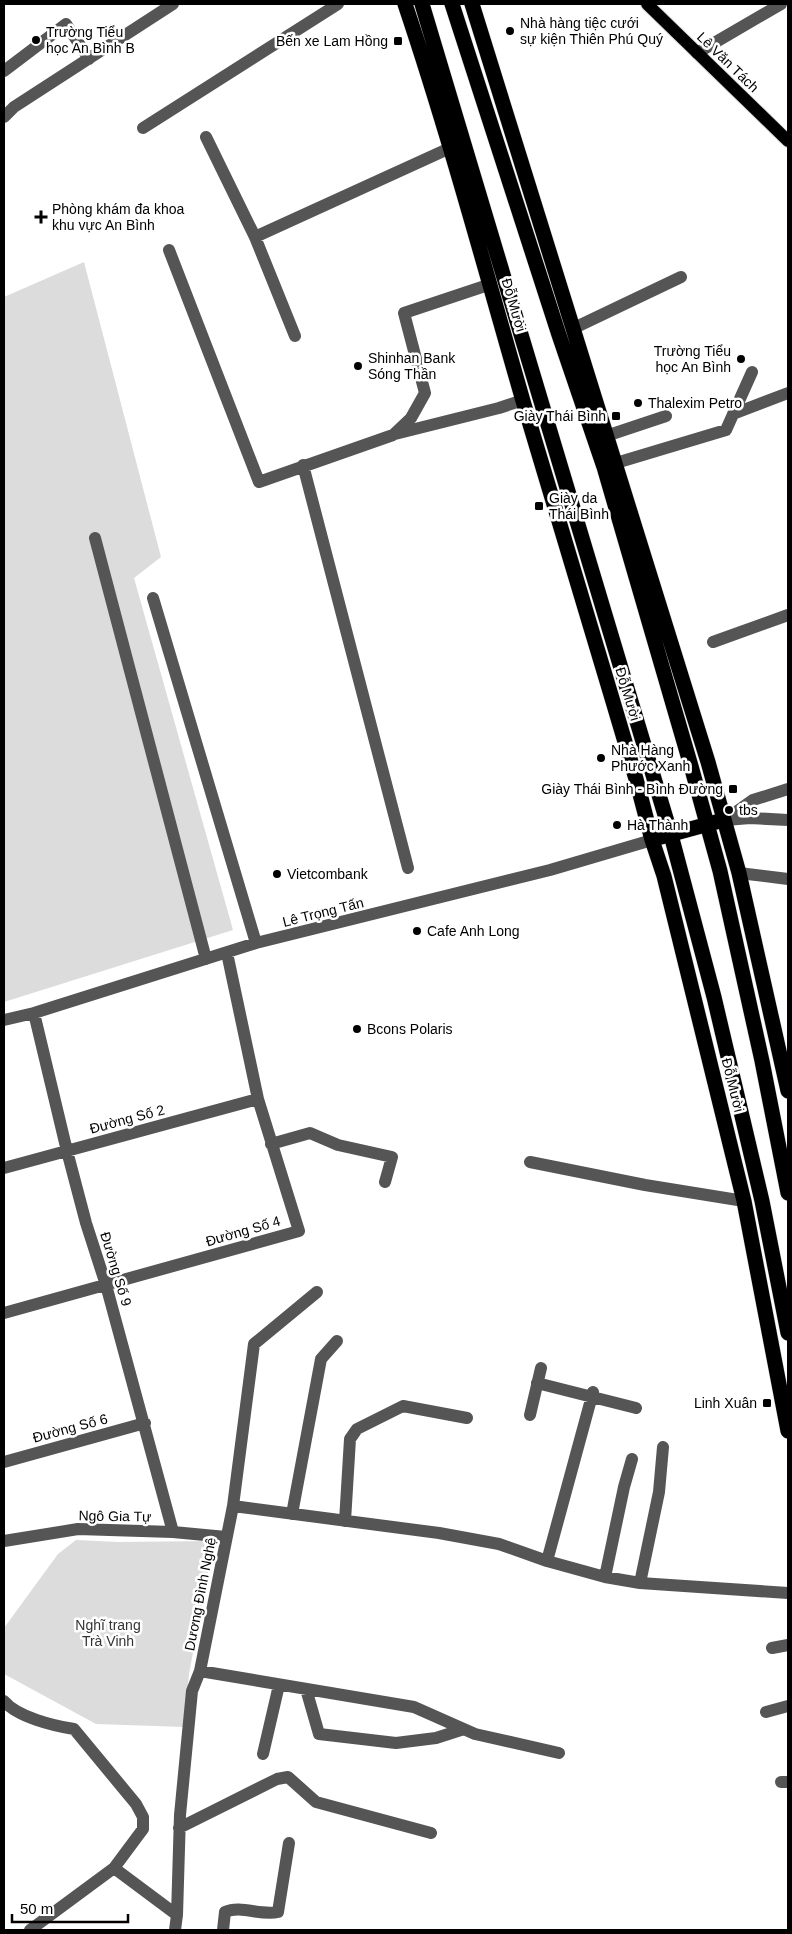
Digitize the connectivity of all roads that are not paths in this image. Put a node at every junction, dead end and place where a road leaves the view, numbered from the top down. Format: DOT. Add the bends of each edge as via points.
graph roads {
  1 [pos="173,4"];
  2 [pos="338,4"];
  3 [pos="405,4"];
  4 [pos="422,4"];
  5 [pos="452,4"];
  6 [pos="472,4"];
  7 [pos="647,4"];
  8 [pos="781,4"];
  9 [pos="697,53"];
  10 [pos="89,59"];
  11 [pos="4,71"];
  12 [pos="4,117"];
  13 [pos="144,128"];
  14 [pos="206,137"];
  15 [pos="788,140"];
  16 [pos="450,148"];
  17 [pos="255,237"];
  18 [pos="169,250"];
  19 [pos="681,277"];
  20 [pos="491,284"];
  21 [pos="572,329"];
  22 [pos="295,336"];
  23 [pos="752,372"];
  24 [pos="788,393"];
  25 [pos="523,400"];
  26 [pos="733,414"];
  27 [pos="666,416"];
  28 [pos="393,435"];
  29 [pos="601,438"];
  30 [pos="303,465"];
  31 [pos="609,466"];
  32 [pos="95,538"];
  33 [pos="153,598"];
  34 [pos="788,615"];
  35 [pos="712,642"];
  36 [pos="788,789"];
  37 [pos="725,820"];
  38 [pos="788,820"];
  39 [pos="707,824"];
  40 [pos="671,834"];
  41 [pos="652,840"];
  42 [pos="408,868"];
  43 [pos="739,873"];
  44 [pos="788,879"];
  45 [pos="256,943"];
  46 [pos="227,953"];
  47 [pos="206,959"];
  48 [pos="34,1013"];
  49 [pos="4,1020"];
  50 [pos="788,1091"];
  51 [pos="258,1098"];
  52 [pos="271,1144"];
  53 [pos="67,1151"];
  54 [pos="530,1162"];
  55 [pos="4,1168"];
  56 [pos="385,1182"];
  57 [pos="788,1192"];
  58 [pos="744,1201"];
  59 [pos="106,1285"];
  60 [pos="317,1292"];
  61 [pos="4,1312"];
  62 [pos="788,1333"];
  63 [pos="337,1342"];
  64 [pos="541,1368"];
  65 [pos="537,1383"];
  66 [pos="592,1394"];
  67 [pos="636,1408"];
  68 [pos="530,1415"];
  69 [pos="467,1418"];
  70 [pos="145,1423"];
  71 [pos="788,1431"];
  72 [pos="663,1447"];
  73 [pos="632,1459"];
  74 [pos="4,1462"];
  75 [pos="233,1506"];
  76 [pos="292,1514"];
  77 [pos="345,1521"];
  78 [pos="173,1532"];
  79 [pos="226,1537"];
  80 [pos="4,1541"];
  81 [pos="547,1561"];
  82 [pos="605,1577"];
  83 [pos="640,1583"];
  84 [pos="788,1593"];
  85 [pos="788,1645"];
  86 [pos="772,1648"];
  87 [pos="200,1671"];
  88 [pos="279,1685"];
  89 [pos="306,1690"];
  90 [pos="4,1702"];
  91 [pos="788,1706"];
  92 [pos="766,1712"];
  93 [pos="464,1729"];
  94 [pos="559,1753"];
  95 [pos="263,1754"];
  96 [pos="179,1828"];
  97 [pos="431,1833"];
  98 [pos="289,1843"];
  99 [pos="114,1868"];
  100 [pos="177,1916"];
  101 [pos="30,1930"];
  102 [pos="175,1930"];
  103 [pos="223,1930"];
  1 -- 10 [label="street"];
  2 -- 13 [label="street"];
  3 -- 16 [label="highway, Đỗ Mười"];
  4 -- 40 [label="highway, Đỗ Mười"];
  5 -- 29 [label="highway" via="556,326"];
  6 -- 21 [label="highway"];
  7 -- 9 [label="main road, Lê Văn Tách"];
  8 -- 9 [label="street"];
  9 -- 15 [label="main road, Lê Văn Tách"];
  10 -- 11 [label="street" via="66,24"];
  10 -- 12 [label="street" via="14,107"];
  14 -- 17 [label="street"];
  16 -- 17 [label="street"];
  16 -- 20 [label="highway, Đỗ Mười"];
  17 -- 22 [label="street"];
  18 -- 30 [label="street" via="259,482"];
  19 -- 21 [label="street"];
  20 -- 25 [label="highway, Đỗ Mười"];
  20 -- 28 [label="street" via="404,313 425,393 410,418"];
  21 -- 29 [label="highway"];
  23 -- 26 [label="street"];
  24 -- 26 [label="street"];
  25 -- 28 [label="street"];
  25 -- 41 [label="highway, Đỗ Mười"];
  26 -- 31 [label="street" via="726,430"];
  27 -- 29 [label="street"];
  28 -- 30 [label="street"];
  29 -- 31 [label="highway"];
  30 -- 42 [label="street"];
  31 -- 37 [label="highway"];
  31 -- 39 [label="highway"];
  32 -- 47 [label="street"];
  33 -- 45 [label="street"];
  34 -- 35 [label="street"];
  36 -- 37 [label="street" via="753,800"];
  37 -- 38 [label="street"];
  37 -- 39 [label="highway"];
  37 -- 43 [label="highway"];
  39 -- 40 [label="highway"];
  39 -- 57 [label="highway" via="730,916"];
  40 -- 41 [label="highway"];
  40 -- 62 [label="highway, Đỗ Mười" via="762,1201"];
  41 -- 45 [label="street, Lê Trọng Tấn" via="550,870"];
  41 -- 58 [label="highway, Đỗ Mười" via="664,876"];
  43 -- 44 [label="street"];
  43 -- 50 [label="highway"];
  45 -- 46 [label="street, Lê Trọng Tấn"];
  46 -- 47 [label="street, Lê Trọng Tấn"];
  46 -- 51 [label="street, Đường Số 4"];
  47 -- 48 [label="street, Lê Trọng Tấn"];
  48 -- 49 [label="street, Lê Trọng Tấn"];
  48 -- 53 [label="street, Đường Số 9"];
  51 -- 52 [label="street, Đường Số 4"];
  51 -- 53 [label="street, Đường Số 2"];
  52 -- 56 [label="street" via="310,1133 338,1145 392,1157"];
  52 -- 59 [label="street, Đường Số 4" via="299,1231"];
  53 -- 55 [label="street, Đường Số 2"];
  53 -- 59 [label="street, Đường Số 9"];
  54 -- 58 [label="street"];
  58 -- 71 [label="highway, Đỗ Mười"];
  59 -- 61 [label="street, Đường Số 4"];
  59 -- 70 [label="street, Đường Số 9"];
  60 -- 75 [label="street, Dương Đình Nghệ" via="254,1344"];
  63 -- 76 [label="street" via="320,1359"];
  64 -- 65 [label="street"];
  65 -- 66 [label="street"];
  65 -- 68 [label="street"];
  66 -- 67 [label="street"];
  66 -- 81 [label="street"];
  69 -- 77 [label="street" via="403,1406 357,1429 350,1439"];
  70 -- 74 [label="street, Đường Số 6"];
  70 -- 78 [label="street, Đường Số 9"];
  72 -- 83 [label="street" via="659,1492"];
  73 -- 82 [label="street"];
  75 -- 76 [label="street"];
  75 -- 79 [label="street, Dương Đình Nghệ"];
  76 -- 77 [label="street"];
  77 -- 81 [label="street" via="499,1544"];
  78 -- 79 [label="street, Ngô Gia Tự"];
  78 -- 80 [label="street, Ngô Gia Tự" via="78,1529"];
  79 -- 87 [label="street, Dương Đình Nghệ"];
  81 -- 82 [label="street"];
  82 -- 83 [label="street"];
  83 -- 84 [label="street"];
  85 -- 86 [label="street"];
  87 -- 88 [label="street"];
  87 -- 96 [label="street, Dương Đình Nghệ" via="192,1691"];
  88 -- 89 [label="street"];
  88 -- 95 [label="street"];
  89 -- 93 [label="street" via="414,1707"];
  89 -- 93 [label="street" via="319,1734 396,1743 436,1738"];
  90 -- 99 [label="street" via="10,1708 56,1726 74,1729 136,1804 143,1829"];
  91 -- 92 [label="street"];
  93 -- 94 [label="street"];
  96 -- 97 [label="street" via="277,1779 288,1777 316,1802"];
  96 -- 100 [label="street, Dương Đình Nghệ"];
  98 -- 103 [label="street" via="278,1912 232,1909 225,1912"];
  99 -- 100 [label="street"];
  99 -- 101 [label="street"];
  100 -- 102 [label="street, Dương Đình Nghệ"];
}
